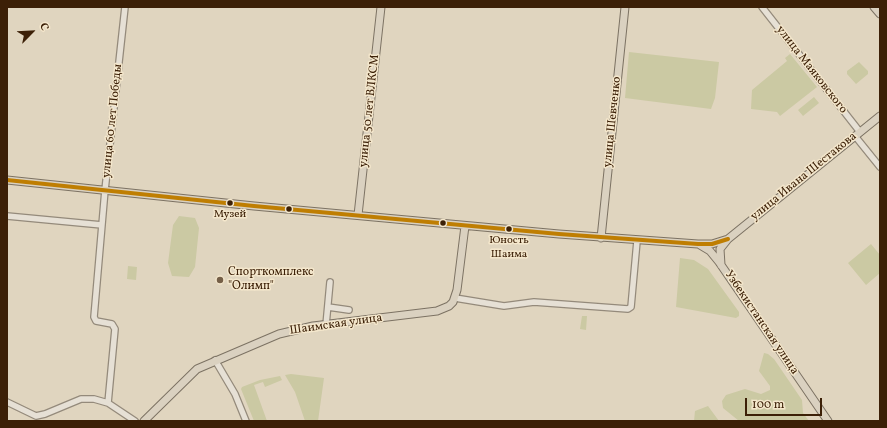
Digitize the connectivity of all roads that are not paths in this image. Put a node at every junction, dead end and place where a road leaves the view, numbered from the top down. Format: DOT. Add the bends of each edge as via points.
graph roads {
  1 [pos="125,7"];
  2 [pos="381,7"];
  3 [pos="625,7"];
  4 [pos="762,7"];
  5 [pos="874,7"];
  6 [pos="880,14"];
  7 [pos="880,116"];
  8 [pos="858,134"];
  9 [pos="880,167"];
  10 [pos="7,180"];
  11 [pos="105,190"];
  12 [pos="7,216"];
  13 [pos="358,216"];
  14 [pos="102,225"];
  15 [pos="465,226"];
  16 [pos="601,238"];
  17 [pos="728,239"];
  18 [pos="637,241"];
  19 [pos="698,244"];
  20 [pos="721,265"];
  21 [pos="330,282"];
  22 [pos="455,298"];
  23 [pos="328,307"];
  24 [pos="349,310"];
  25 [pos="326,324"];
  26 [pos="215,360"];
  27 [pos="7,402"];
  28 [pos="108,403"];
  29 [pos="135,421"];
  30 [pos="144,421"];
  31 [pos="246,421"];
  32 [pos="828,421"];
  1 -- 11 [label="street, улица 60 лет Победы"];
  2 -- 13 [label="main road, улица 50 лет ВЛКСМ"];
  3 -- 16 [label="main road, улица Шевченко"];
  4 -- 8 [label="street, улица Маяковского"];
  5 -- 6 [label="main road"];
  7 -- 8 [label="main road, улица Ивана Шестакова"];
  8 -- 9 [label="street, улица Маяковского"];
  8 -- 17 [label="main road, улица Ивана Шестакова"];
  10 -- 11 [label="main road"];
  11 -- 13 [label="main road"];
  11 -- 14 [label="street, улица 60 лет Победы"];
  12 -- 14 [label="street"];
  13 -- 15 [label="main road"];
  14 -- 28 [label="street, улица 60 лет Победы" via="94,317 96,321 112,324 115,329"];
  15 -- 16 [label="main road"];
  15 -- 22 [label="main road"];
  16 -- 18 [label="main road"];
  17 -- 19 [label="main road" via="712,244"];
  17 -- 20 [label="main road" via="719,253"];
  18 -- 19 [label="main road"];
  18 -- 22 [label="street" via="631,307 628,309 534,302 504,306"];
  19 -- 20 [label="main road, Узбекистанская улица" via="710,251"];
  20 -- 32 [label="main road, Узбекистанская улица"];
  21 -- 23 [label="street"];
  22 -- 25 [label="main road, Шаимская улица" via="448,306 437,311"];
  23 -- 24 [label="street"];
  23 -- 25 [label="street"];
  25 -- 26 [label="main road, Шаимская улица" via="292,330"];
  26 -- 30 [label="main road, Шаимская улица" via="191,374"];
  26 -- 31 [label="street" via="235,394"];
  27 -- 28 [label="street" via="36,416 81,399 94,398"];
  28 -- 29 [label="street"];
}
